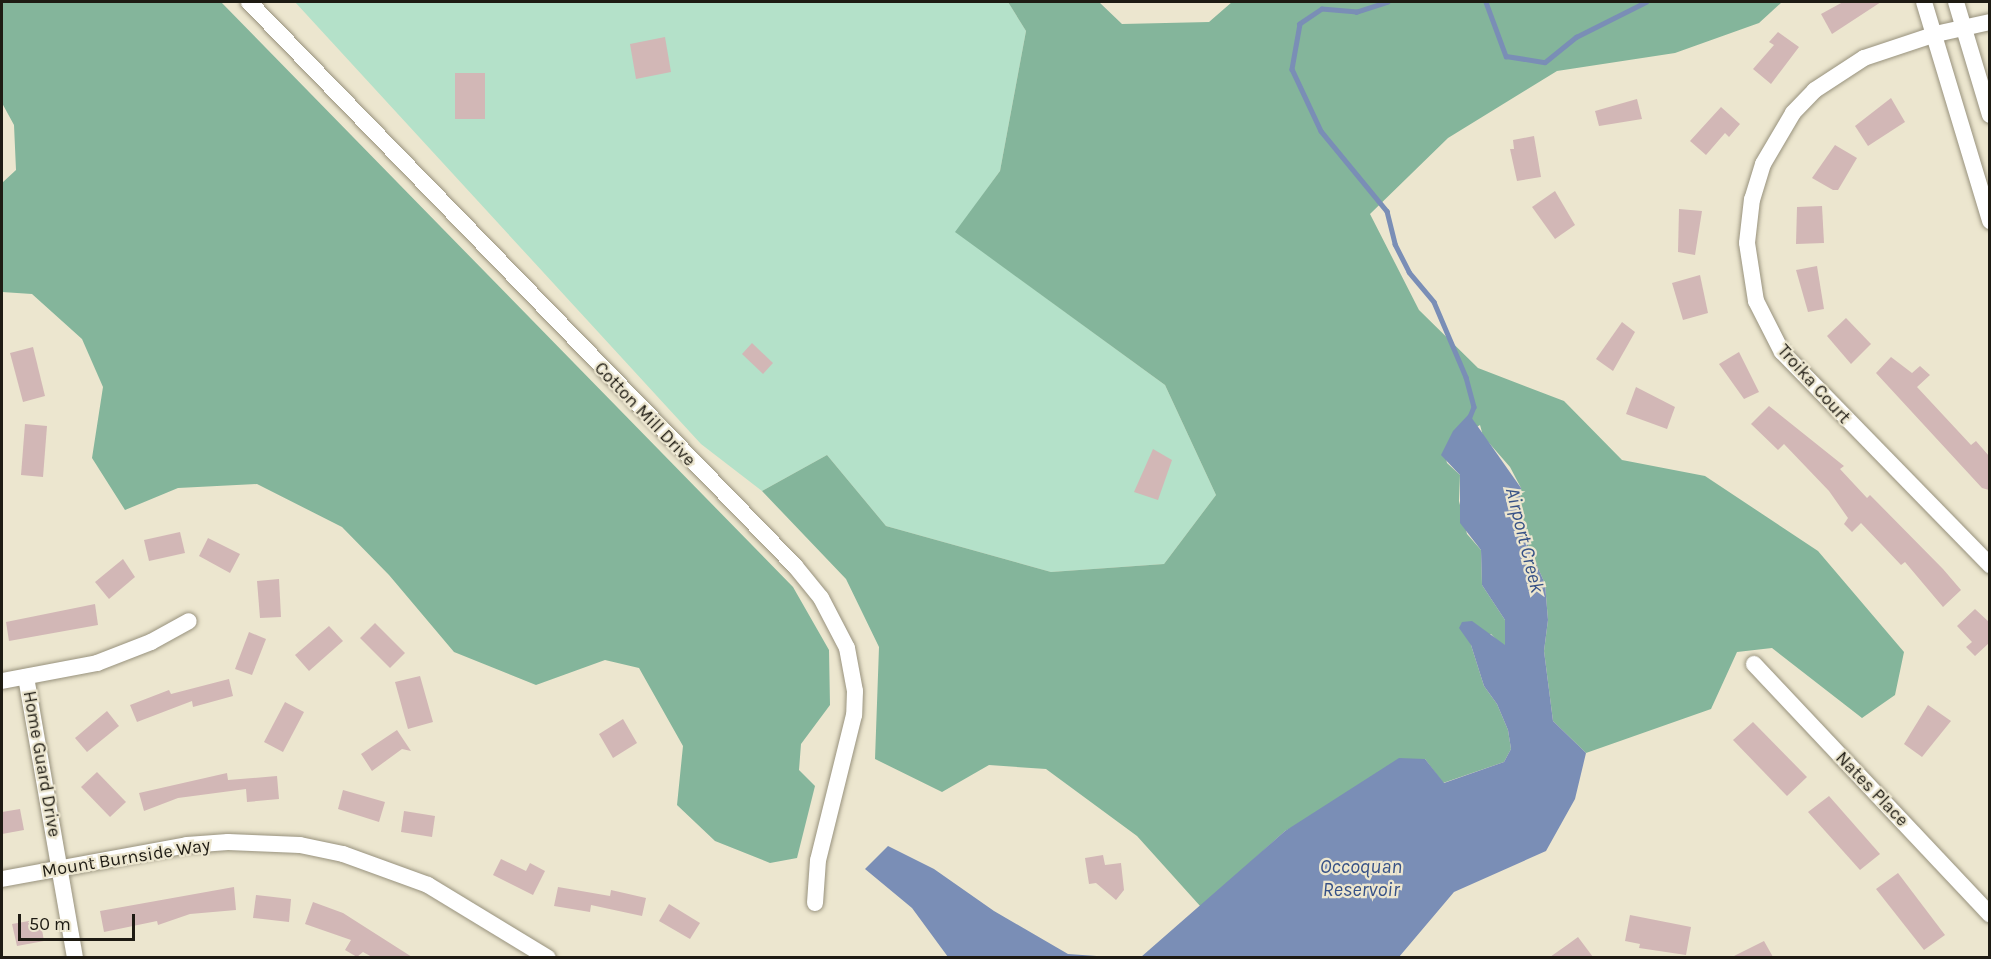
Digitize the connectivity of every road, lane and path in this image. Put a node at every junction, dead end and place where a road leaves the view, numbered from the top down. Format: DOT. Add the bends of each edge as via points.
graph roads {
  1 [pos="249,2"];
  2 [pos="1924,2"];
  3 [pos="1956,2"];
  4 [pos="1989,22"];
  5 [pos="1964,27"];
  6 [pos="1936,34"];
  7 [pos="1989,115"];
  8 [pos="1989,221"];
  9 [pos="1989,565"];
  10 [pos="189,621"];
  11 [pos="1754,664"];
  12 [pos="26,676"];
  13 [pos="2,681"];
  14 [pos="61,868"];
  15 [pos="2,879"];
  16 [pos="815,903"];
  17 [pos="1989,914"];
  18 [pos="75,957"];
  19 [pos="548,957"];
  1 -- 16 [label="street, Cotton Mill Drive" via="795,566 820,598 847,648 855,699 818,860"];
  2 -- 6 [label="street"];
  3 -- 5 [label="street"];
  4 -- 5 [label="street, Troika Court"];
  5 -- 6 [label="street, Troika Court"];
  5 -- 7 [label="street"];
  6 -- 8 [label="street"];
  6 -- 9 [label="street, Troika Court" via="1864,58 1829,79 1793,113 1775,140 1756,184 1748,222 1750,276 1768,330 1795,369"];
  10 -- 12 [label="street" via="151,642 98,663"];
  11 -- 17 [label="street, Nates Place"];
  12 -- 13 [label="street"];
  12 -- 14 [label="street, Home Guard Drive"];
  14 -- 15 [label="street, Mount Burnside Way"];
  14 -- 18 [label="street, Home Guard Drive"];
  14 -- 19 [label="street, Mount Burnside Way" via="187,845 228,842 326,849 428,885"];
}
